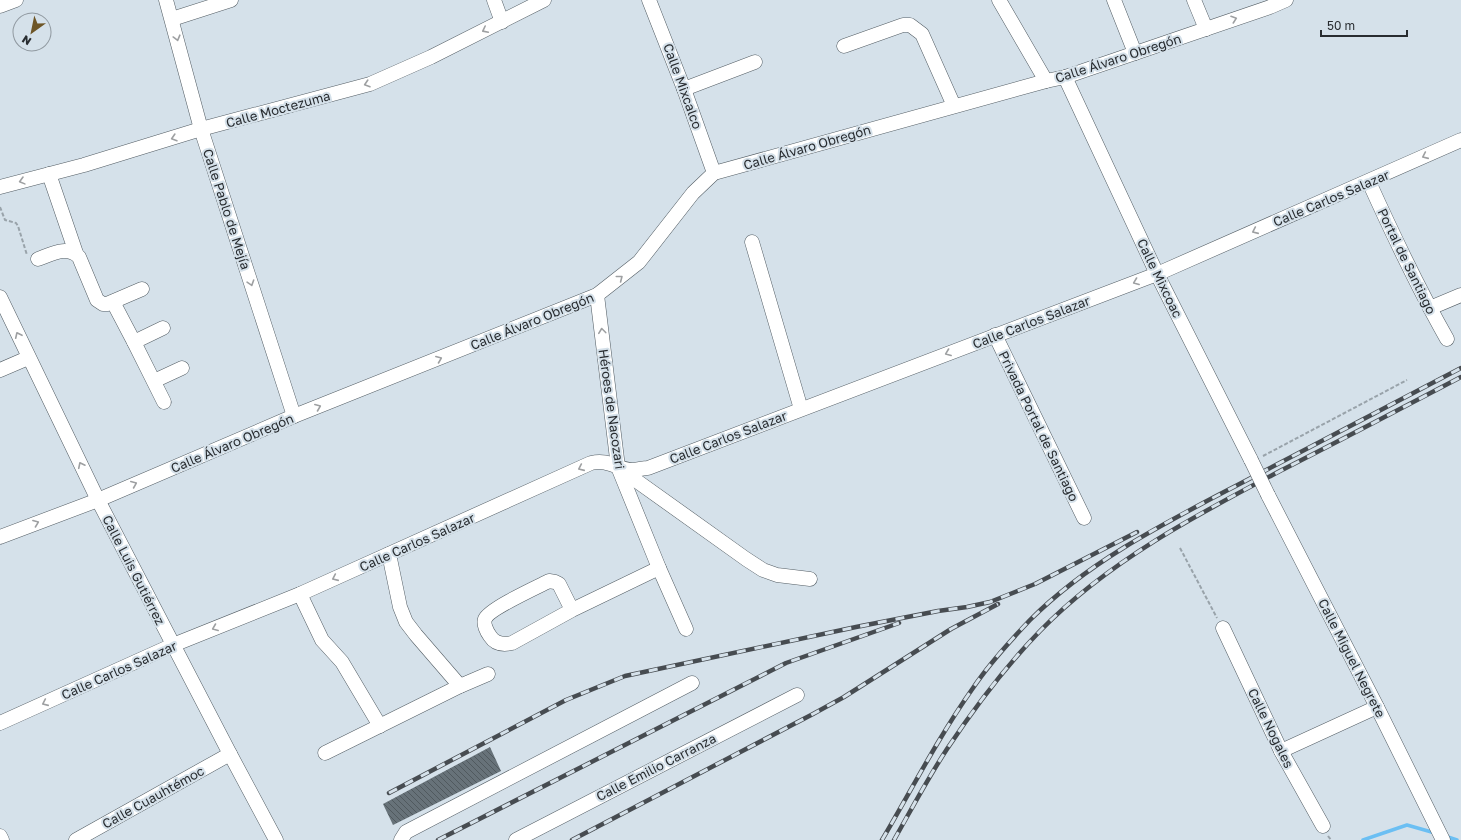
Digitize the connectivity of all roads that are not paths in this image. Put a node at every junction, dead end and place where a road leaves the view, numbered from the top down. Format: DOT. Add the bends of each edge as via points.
graph roads {
  1 [pos="16,0"];
  2 [pos="166,0"];
  3 [pos="231,0"];
  4 [pos="494,0"];
  5 [pos="544,0"];
  6 [pos="649,0"];
  7 [pos="999,0"];
  8 [pos="1114,0"];
  9 [pos="1194,0"];
  10 [pos="1286,0"];
  11 [pos="0,6"];
  12 [pos="172,19"];
  13 [pos="502,22"];
  14 [pos="1206,29"];
  15 [pos="844,46"];
  16 [pos="1136,52"];
  17 [pos="755,62"];
  18 [pos="1065,77"];
  19 [pos="1046,81"];
  20 [pos="684,89"];
  21 [pos="954,106"];
  22 [pos="201,129"];
  23 [pos="1461,140"];
  24 [pos="49,174"];
  25 [pos="714,174"];
  26 [pos="1369,182"];
  27 [pos="0,187"];
  28 [pos="752,242"];
  29 [pos="76,253"];
  30 [pos="38,259"];
  31 [pos="1157,274"];
  32 [pos="142,289"];
  33 [pos="1461,294"];
  34 [pos="597,296"];
  35 [pos="110,303"];
  36 [pos="2,305"];
  37 [pos="1430,308"];
  38 [pos="164,328"];
  39 [pos="995,335"];
  40 [pos="1447,339"];
  41 [pos="134,342"];
  42 [pos="28,358"];
  43 [pos="182,368"];
  44 [pos="0,370"];
  45 [pos="154,381"];
  46 [pos="164,402"];
  47 [pos="801,409"];
  48 [pos="294,416"];
  49 [pos="618,467"];
  50 [pos="1259,477"];
  51 [pos="98,500"];
  52 [pos="1084,518"];
  53 [pos="0,537"];
  54 [pos="389,554"];
  55 [pos="659,568"];
  56 [pos="810,579"];
  57 [pos="300,594"];
  58 [pos="572,610"];
  59 [pos="1223,628"];
  60 [pos="686,629"];
  61 [pos="173,645"];
  62 [pos="488,674"];
  63 [pos="692,683"];
  64 [pos="460,686"];
  65 [pos="797,695"];
  66 [pos="1378,707"];
  67 [pos="0,723"];
  68 [pos="380,726"];
  69 [pos="1281,751"];
  70 [pos="325,753"];
  71 [pos="230,754"];
  72 [pos="1323,826"];
  73 [pos="0,836"];
  74 [pos="2,840"];
  75 [pos="76,840"];
  76 [pos="276,840"];
  77 [pos="401,840"];
  78 [pos="516,840"];
  79 [pos="1443,840"];
  1 -- 11 [label="street"];
  2 -- 12 [label="street, Calle Pablo de Mejía"];
  3 -- 12 [label="street"];
  4 -- 13 [label="street"];
  5 -- 13 [label="street, Calle Moctezuma"];
  6 -- 20 [label="street, Calle Mixcalco"];
  7 -- 19 [label="street"];
  8 -- 16 [label="street"];
  9 -- 14 [label="street"];
  14 -- 10 [label="street, Calle Álvaro Obregón, one-way"];
  12 -- 22 [label="street, Calle Pablo de Mejía, one-way"];
  13 -- 22 [label="street, Calle Moctezuma, one-way" via="370,84"];
  14 -- 16 [label="street, Calle Álvaro Obregón"];
  15 -- 21 [label="street" via="903,25 910,25 922,34"];
  16 -- 18 [label="street, Calle Álvaro Obregón"];
  17 -- 20 [label="street"];
  18 -- 19 [label="street, Calle Álvaro Obregón"];
  18 -- 31 [label="street, Calle Mixcoac"];
  19 -- 21 [label="street, Calle Álvaro Obregón"];
  20 -- 25 [label="street, Calle Mixcalco"];
  21 -- 25 [label="street, Calle Álvaro Obregón"];
  22 -- 24 [label="street, Calle Moctezuma, one-way"];
  22 -- 48 [label="street, Calle Pablo de Mejía, one-way"];
  23 -- 26 [label="street, Calle Carlos Salazar, one-way"];
  24 -- 27 [label="street, Calle Moctezuma, one-way"];
  24 -- 29 [label="street"];
  34 -- 25 [label="street, Calle Álvaro Obregón, one-way" via="639,262 693,193"];
  26 -- 31 [label="street, Calle Carlos Salazar, one-way"];
  26 -- 37 [label="street, Portal de Santiago"];
  28 -- 47 [label="street"];
  29 -- 30 [label="street" via="65,250"];
  29 -- 35 [label="street" via="97,300 103,304"];
  31 -- 39 [label="street, Calle Carlos Salazar, one-way"];
  31 -- 50 [label="street, Calle Mixcoac, bridge" via="1256,458"];
  32 -- 35 [label="street"];
  33 -- 37 [label="street"];
  48 -- 34 [label="street, Calle Álvaro Obregón, one-way"];
  49 -- 34 [label="street, Héroes de Nacozari, one-way"];
  35 -- 41 [label="street"];
  42 -- 36 [label="street, Calle Luis Gutiérrez, one-way"];
  37 -- 40 [label="street, Portal de Santiago"];
  38 -- 41 [label="street"];
  39 -- 47 [label="street, Calle Carlos Salazar, one-way"];
  39 -- 52 [label="street, Privada Portal de Santiago"];
  41 -- 45 [label="street"];
  42 -- 44 [label="street"];
  51 -- 42 [label="street, Calle Luis Gutiérrez, one-way"];
  43 -- 45 [label="street"];
  45 -- 46 [label="street"];
  47 -- 49 [label="street, Calle Carlos Salazar" via="648,468 632,470"];
  51 -- 48 [label="street, Calle Álvaro Obregón, one-way"];
  49 -- 54 [label="street, Calle Carlos Salazar, one-way" via="600,461 591,463"];
  49 -- 55 [label="street, Héroes de Nacozari"];
  49 -- 56 [label="street" via="763,570 777,575"];
  50 -- 66 [label="street, Calle Miguel Negrete, bridge"];
  53 -- 51 [label="street, Calle Álvaro Obregón, one-way"];
  51 -- 61 [label="street, Calle Luis Gutiérrez"];
  54 -- 57 [label="street, Calle Carlos Salazar, one-way"];
  54 -- 64 [label="street" via="400,607 406,622"];
  55 -- 58 [label="street"];
  55 -- 60 [label="street, Héroes de Nacozari"];
  57 -- 61 [label="street, Calle Carlos Salazar, one-way"];
  57 -- 68 [label="street" via="322,640 342,662"];
  58 -- 58 [label="street" via="512,644 503,645 495,641 484,623 485,618 493,610 549,581 559,584"];
  59 -- 69 [label="street, Calle Nogales"];
  61 -- 67 [label="street, Calle Carlos Salazar, one-way"];
  61 -- 71 [label="street, Calle Luis Gutiérrez"];
  62 -- 64 [label="street"];
  63 -- 77 [label="street" via="406,832"];
  64 -- 68 [label="street"];
  65 -- 78 [label="street, Calle Emilio Carranza"];
  66 -- 69 [label="street"];
  66 -- 79 [label="street, Calle Miguel Negrete"];
  68 -- 70 [label="street"];
  69 -- 72 [label="street, Calle Nogales"];
  71 -- 75 [label="street, Calle Cuauhtémoc"];
  71 -- 76 [label="street, Calle Luis Gutiérrez"];
  73 -- 74 [label="street"];
}
